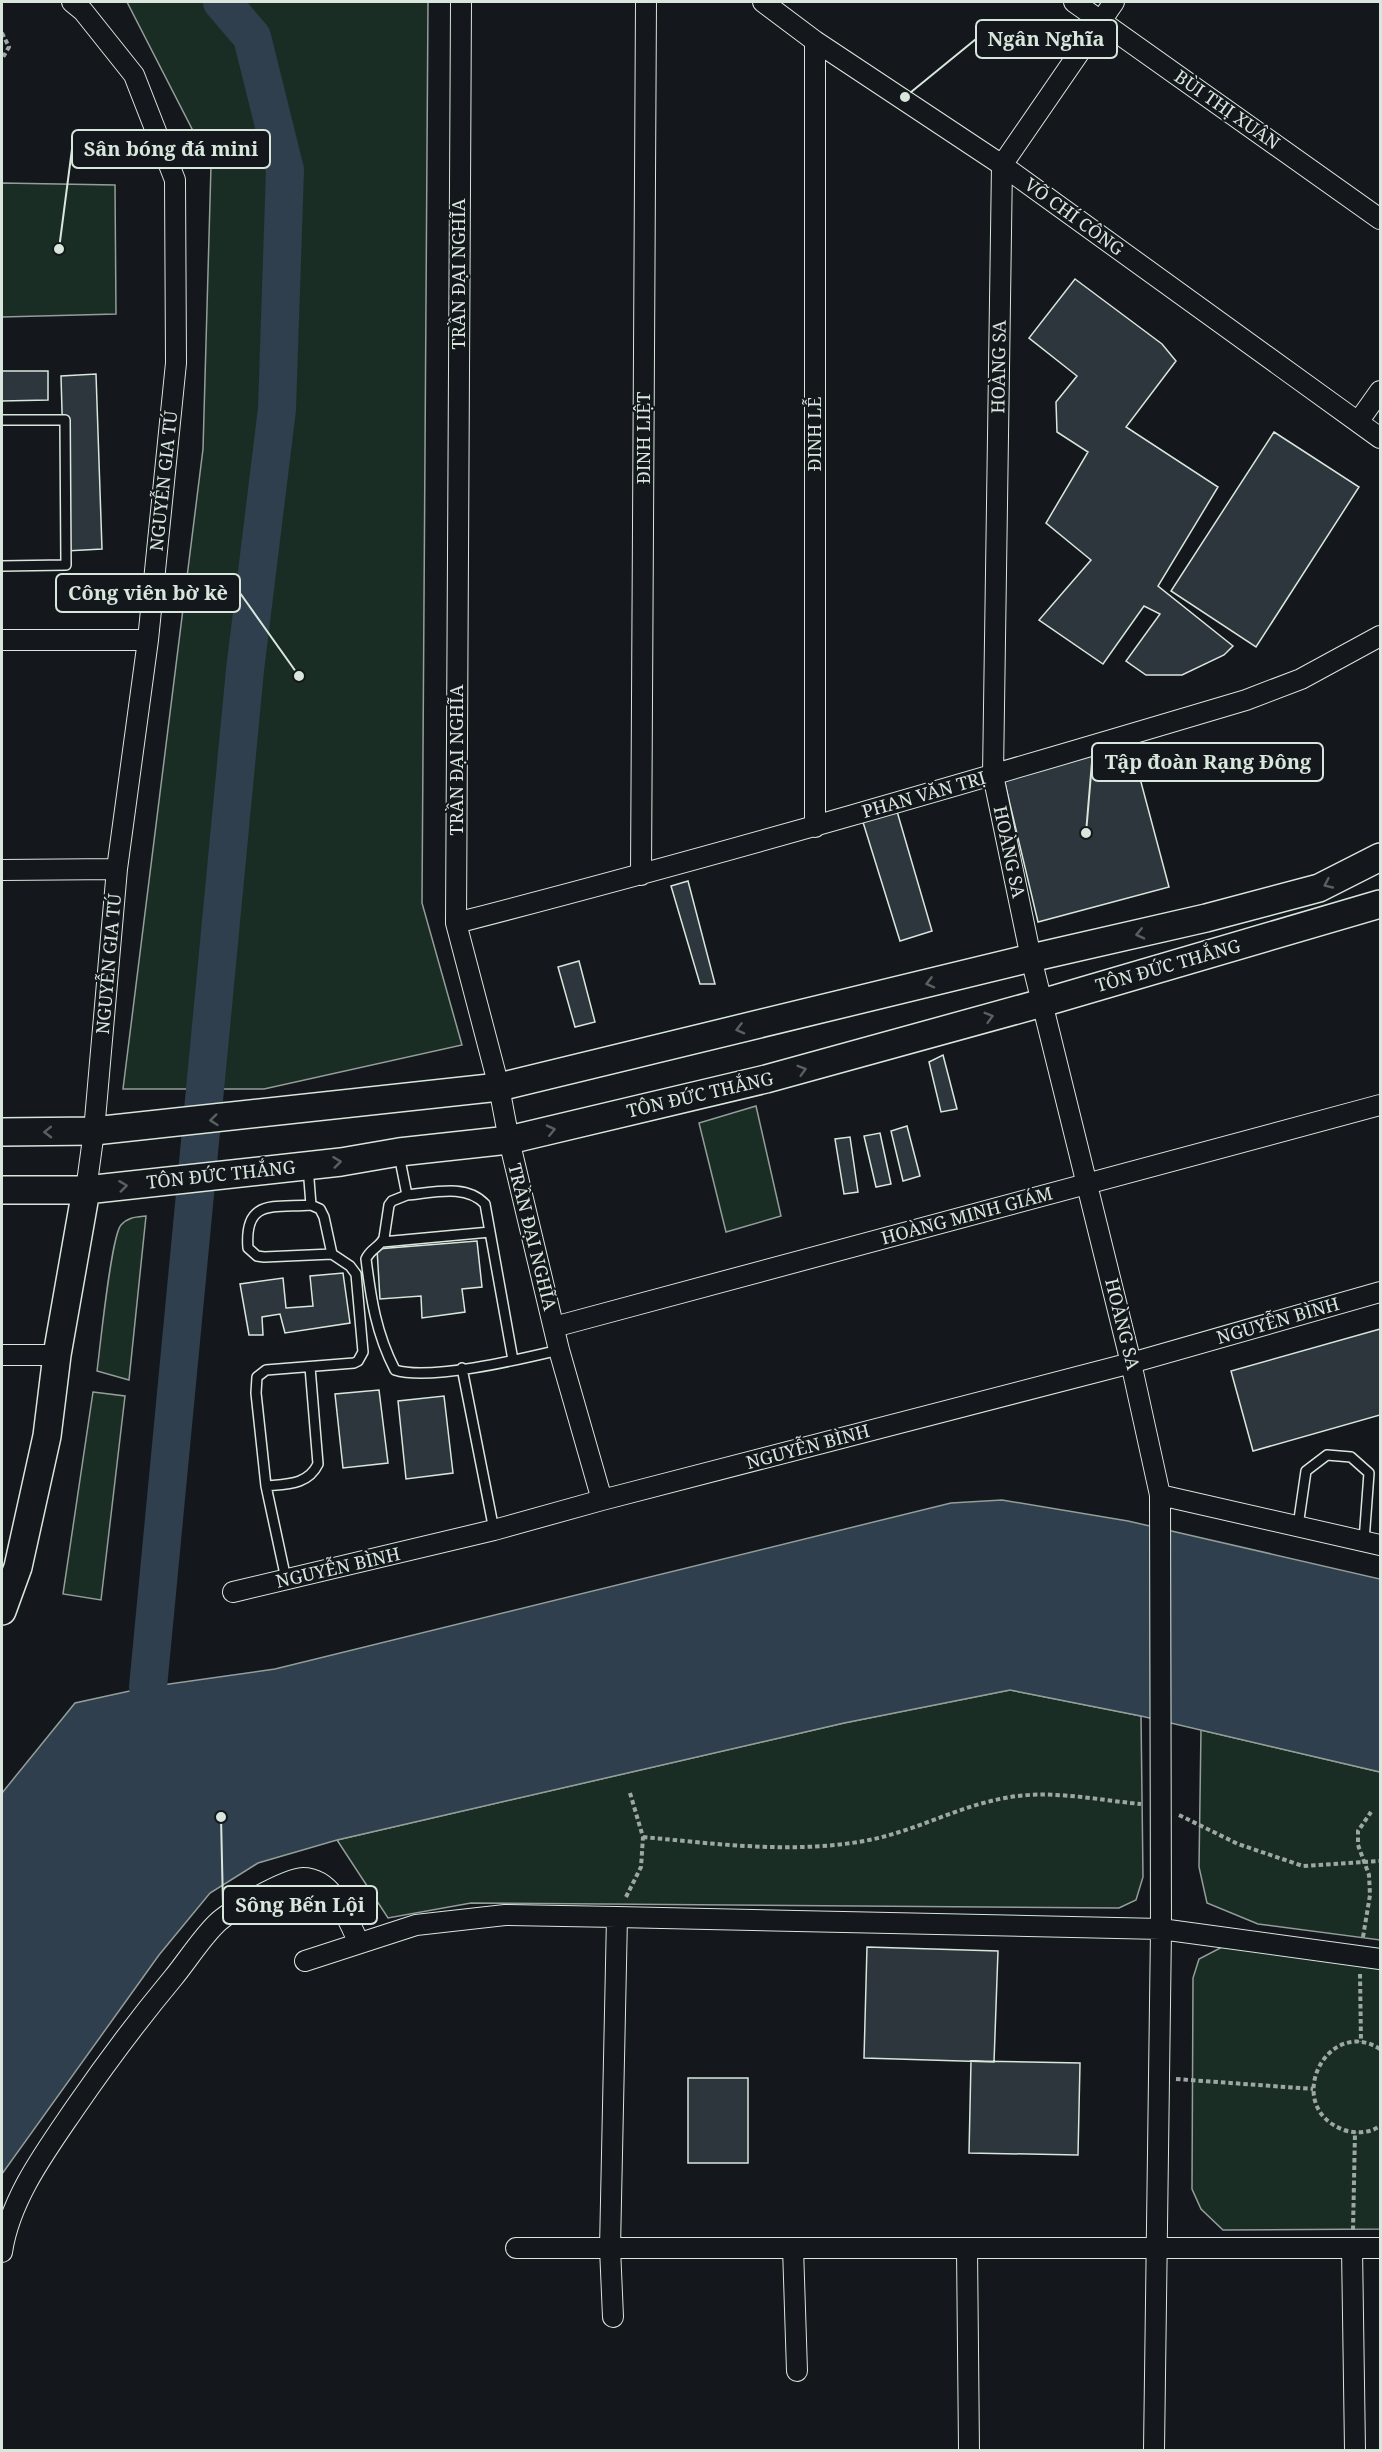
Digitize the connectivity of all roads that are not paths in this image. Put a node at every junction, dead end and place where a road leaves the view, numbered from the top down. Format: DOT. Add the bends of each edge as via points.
graph roads {
  1 [pos="72,2"];
  2 [pos="460,2"];
  3 [pos="646,2"];
  4 [pos="763,2"];
  5 [pos="1074,2"];
  6 [pos="1114,2"];
  7 [pos="1101,21"];
  8 [pos="816,41"];
  9 [pos="1002,165"];
  10 [pos="1380,219"];
  11 [pos="1380,391"];
  12 [pos="2,420"];
  13 [pos="1358,422"];
  14 [pos="1380,438"];
  15 [pos="2,566"];
  16 [pos="1380,636"];
  17 [pos="2,640"];
  18 [pos="148,640"];
  19 [pos="993,775"];
  20 [pos="815,827"];
  21 [pos="1380,857"];
  22 [pos="117,869"];
  23 [pos="2,870"];
  24 [pos="641,875"];
  25 [pos="1380,904"];
  26 [pos="456,922"];
  27 [pos="1031,958"];
  28 [pos="1042,1003"];
  29 [pos="498,1087"];
  30 [pos="1380,1105"];
  31 [pos="94,1131"];
  32 [pos="2,1132"];
  33 [pos="509,1140"];
  34 [pos="399,1152"];
  35 [pos="308,1165"];
  36 [pos="1088,1184"];
  37 [pos="2,1190"];
  38 [pos="86,1190"];
  39 [pos="407,1195"];
  40 [pos="311,1205"];
  41 [pos="490,1232"];
  42 [pos="382,1242"];
  43 [pos="332,1254"];
  44 [pos="1380,1292"];
  45 [pos="554,1327"];
  46 [pos="559,1350"];
  47 [pos="2,1355"];
  48 [pos="57,1355"];
  49 [pos="513,1360"];
  50 [pos="1131,1363"];
  51 [pos="310,1367"];
  52 [pos="462,1368"];
  53 [pos="266,1486"];
  54 [pos="1160,1495"];
  55 [pos="602,1500"];
  56 [pos="1298,1526"];
  57 [pos="494,1530"];
  58 [pos="1372,1543"];
  59 [pos="10,1567"];
  60 [pos="287,1580"];
  61 [pos="233,1592"];
  62 [pos="2,1611"];
  63 [pos="617,1917"];
  64 [pos="1161,1929"];
  65 [pos="359,1943"];
  66 [pos="1380,1959"];
  67 [pos="305,1961"];
  68 [pos="516,2248"];
  69 [pos="610,2248"];
  70 [pos="793,2248"];
  71 [pos="966,2248"];
  72 [pos="1352,2248"];
  73 [pos="1380,2248"];
  74 [pos="1156,2249"];
  75 [pos="2,2252"];
  76 [pos="613,2317"];
  77 [pos="797,2370"];
  78 [pos="969,2451"];
  79 [pos="1154,2451"];
  80 [pos="1355,2451"];
  1 -- 18 [label="street, NGUYỄN GIA TÚ" via="134,75 175,180 176,363"];
  2 -- 26 [label="street, TRẦN ĐẠI NGHĨA"];
  3 -- 24 [label="street, ĐINH LIỆT"];
  4 -- 8 [label="street, VÕ CHÍ CÔNG"];
  5 -- 7 [label="street, BÙI THỊ XUÂN"];
  6 -- 7 [label="street"];
  7 -- 9 [label="street"];
  7 -- 10 [label="street, BÙI THỊ XUÂN"];
  8 -- 9 [label="street, VÕ CHÍ CÔNG"];
  8 -- 20 [label="street, ĐINH LỄ"];
  9 -- 13 [label="street, VÕ CHÍ CÔNG"];
  9 -- 19 [label="street, HOÀNG SA"];
  11 -- 13 [label="street"];
  12 -- 15 [label="lane" via="65,420 66,565"];
  13 -- 14 [label="street, VÕ CHÍ CÔNG"];
  16 -- 19 [label="street, PHAN VĂN TRỊ" via="1301,679 1246,700"];
  17 -- 18 [label="street"];
  18 -- 22 [label="street, NGUYỄN GIA TÚ"];
  19 -- 20 [label="street, PHAN VĂN TRỊ"];
  19 -- 27 [label="street, HOÀNG SA"];
  20 -- 24 [label="street, PHAN VĂN TRỊ"];
  21 -- 27 [label="main road, TÔN ĐỨC THẮNG, one-way" via="1319,888"];
  22 -- 23 [label="street"];
  22 -- 31 [label="street, NGUYỄN GIA TÚ"];
  24 -- 26 [label="street, PHAN VĂN TRỊ"];
  25 -- 28 [label="main road, TÔN ĐỨC THẮNG"];
  26 -- 29 [label="street, TRẦN ĐẠI NGHĨA"];
  27 -- 28 [label="street, HOÀNG SA"];
  27 -- 29 [label="main road, TÔN ĐỨC THẮNG, one-way"];
  33 -- 28 [label="main road, TÔN ĐỨC THẮNG, one-way" via="766,1079"];
  28 -- 36 [label="street, HOÀNG SA"];
  29 -- 31 [label="main road, TÔN ĐỨC THẮNG, one-way"];
  29 -- 33 [label="street, TRẦN ĐẠI NGHĨA"];
  30 -- 36 [label="street, HOÀNG MINH GIÁM"];
  31 -- 32 [label="main road, TÔN ĐỨC THẮNG, one-way"];
  31 -- 38 [label="street, NGUYỄN GIA TÚ"];
  33 -- 34 [label="main road, TÔN ĐỨC THẮNG"];
  33 -- 45 [label="street, TRẦN ĐẠI NGHĨA"];
  35 -- 34 [label="main road, TÔN ĐỨC THẮNG, one-way"];
  34 -- 39 [label="lane"];
  38 -- 35 [label="main road, TÔN ĐỨC THẮNG, one-way"];
  35 -- 40 [label="lane"];
  36 -- 45 [label="street, HOÀNG MINH GIÁM"];
  36 -- 50 [label="street, HOÀNG SA"];
  37 -- 38 [label="main road, TÔN ĐỨC THẮNG"];
  38 -- 48 [label="main road"];
  39 -- 41 [label="lane" via="456,1190 477,1195 485,1204"];
  39 -- 42 [label="lane" via="388,1205"];
  40 -- 43 [label="lane" via="320,1209 324,1217"];
  40 -- 43 [label="lane" via="262,1209 253,1215 247,1231 248,1248 264,1257"];
  41 -- 42 [label="lane"];
  41 -- 49 [label="lane"];
  42 -- 52 [label="lane" via="369,1251 366,1259 373,1312 395,1370 420,1374"];
  43 -- 51 [label="lane" via="356,1274 363,1352 354,1363"];
  44 -- 50 [label="street, NGUYỄN BÌNH"];
  45 -- 46 [label="street, TRẦN ĐẠI NGHĨA"];
  46 -- 49 [label="lane"];
  46 -- 55 [label="street, TRẦN ĐẠI NGHĨA"];
  47 -- 48 [label="street"];
  48 -- 59 [label="main road" via="47,1436"];
  49 -- 52 [label="lane"];
  50 -- 54 [label="street, HOÀNG SA"];
  50 -- 55 [label="street, NGUYỄN BÌNH"];
  51 -- 53 [label="lane" via="318,1464 314,1474 301,1482"];
  51 -- 53 [label="lane" via="266,1370 257,1377"];
  52 -- 57 [label="lane"];
  53 -- 60 [label="lane"];
  54 -- 56 [label="street"];
  54 -- 64 [label="street, HOÀNG SA"];
  55 -- 57 [label="street, NGUYỄN BÌNH"];
  56 -- 58 [label="street"];
  56 -- 58 [label="lane" via="1306,1471 1327,1455 1351,1457 1370,1473"];
  57 -- 60 [label="street, NGUYỄN BÌNH"];
  59 -- 62 [label="main road"];
  60 -- 61 [label="street, NGUYỄN BÌNH"];
  63 -- 64 [label="street"];
  63 -- 65 [label="street" via="505,1915 416,1925"];
  63 -- 69 [label="street"];
  64 -- 66 [label="street"];
  64 -- 74 [label="street, HOÀNG SA"];
  65 -- 67 [label="street"];
  65 -- 75 [label="street" via="336,1898 321,1883 304,1878 284,1883 216,1924 126,2035 55,2137 22,2191 7,2224"];
  68 -- 69 [label="street"];
  69 -- 70 [label="street"];
  69 -- 76 [label="street"];
  70 -- 71 [label="street"];
  70 -- 77 [label="street"];
  71 -- 74 [label="street"];
  71 -- 78 [label="street"];
  72 -- 73 [label="street"];
  72 -- 74 [label="street"];
  72 -- 80 [label="street"];
  74 -- 79 [label="street, HOÀNG SA"];
}
